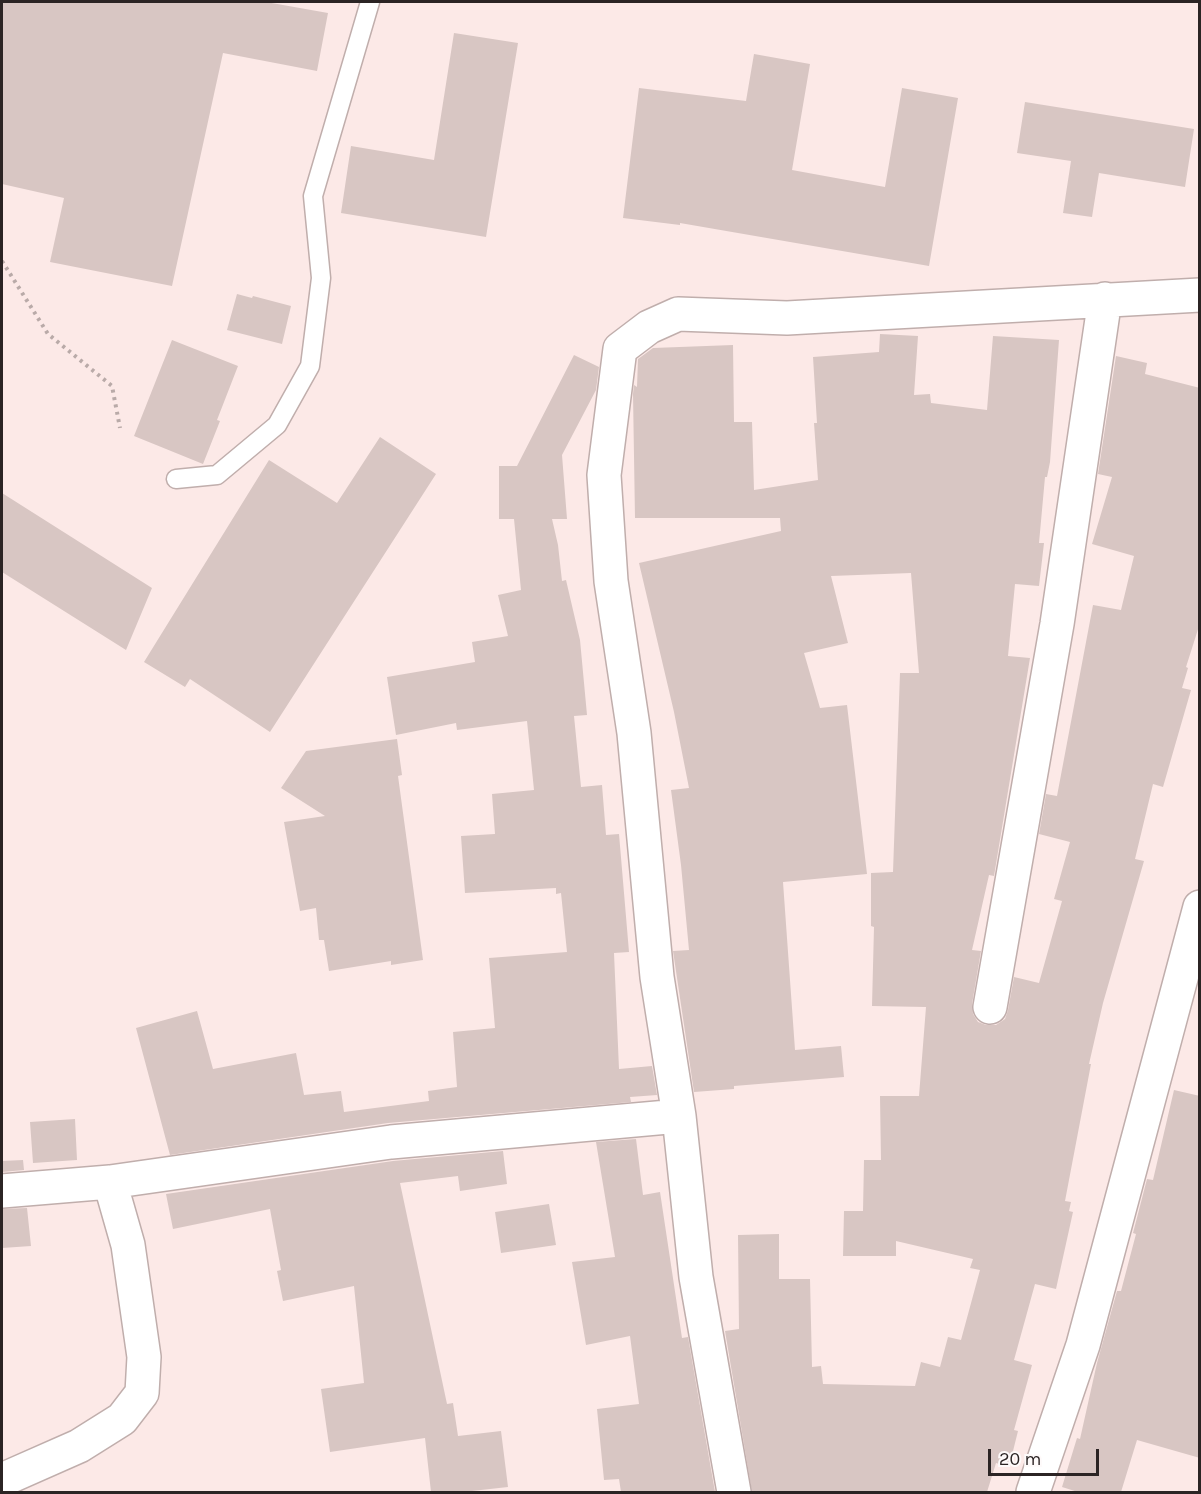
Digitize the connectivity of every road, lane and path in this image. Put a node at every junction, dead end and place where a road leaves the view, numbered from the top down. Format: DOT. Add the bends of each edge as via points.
graph roads {
  1 [pos="370,2"];
  2 [pos="2,261"];
  3 [pos="1200,295"];
  4 [pos="1105,299"];
  5 [pos="120,428"];
  6 [pos="176,479"];
  7 [pos="1200,907"];
  8 [pos="990,1007"];
  9 [pos="1186,1008"];
  10 [pos="680,1116"];
  11 [pos="110,1182"];
  12 [pos="2,1191"];
  13 [pos="2,1480"];
  14 [pos="734,1492"];
  15 [pos="1033,1492"];
  1 -- 6 [label="lane" via="313,196 321,278 310,366 277,425 216,475"];
  2 -- 5 [label="path" via="48,334 112,386"];
  3 -- 4 [label="street"];
  4 -- 8 [label="street" via="1057,624"];
  4 -- 10 [label="street" via="787,318 678,314 649,327 620,349 604,475 611,580 634,733 657,977"];
  7 -- 9 [label="street"];
  9 -- 15 [label="street" via="1083,1345"];
  10 -- 11 [label="street" via="390,1142"];
  10 -- 14 [label="street" via="696,1277"];
  11 -- 12 [label="street"];
  11 -- 13 [label="street" via="128,1245 144,1357 142,1393 122,1419 78,1446"];
}
